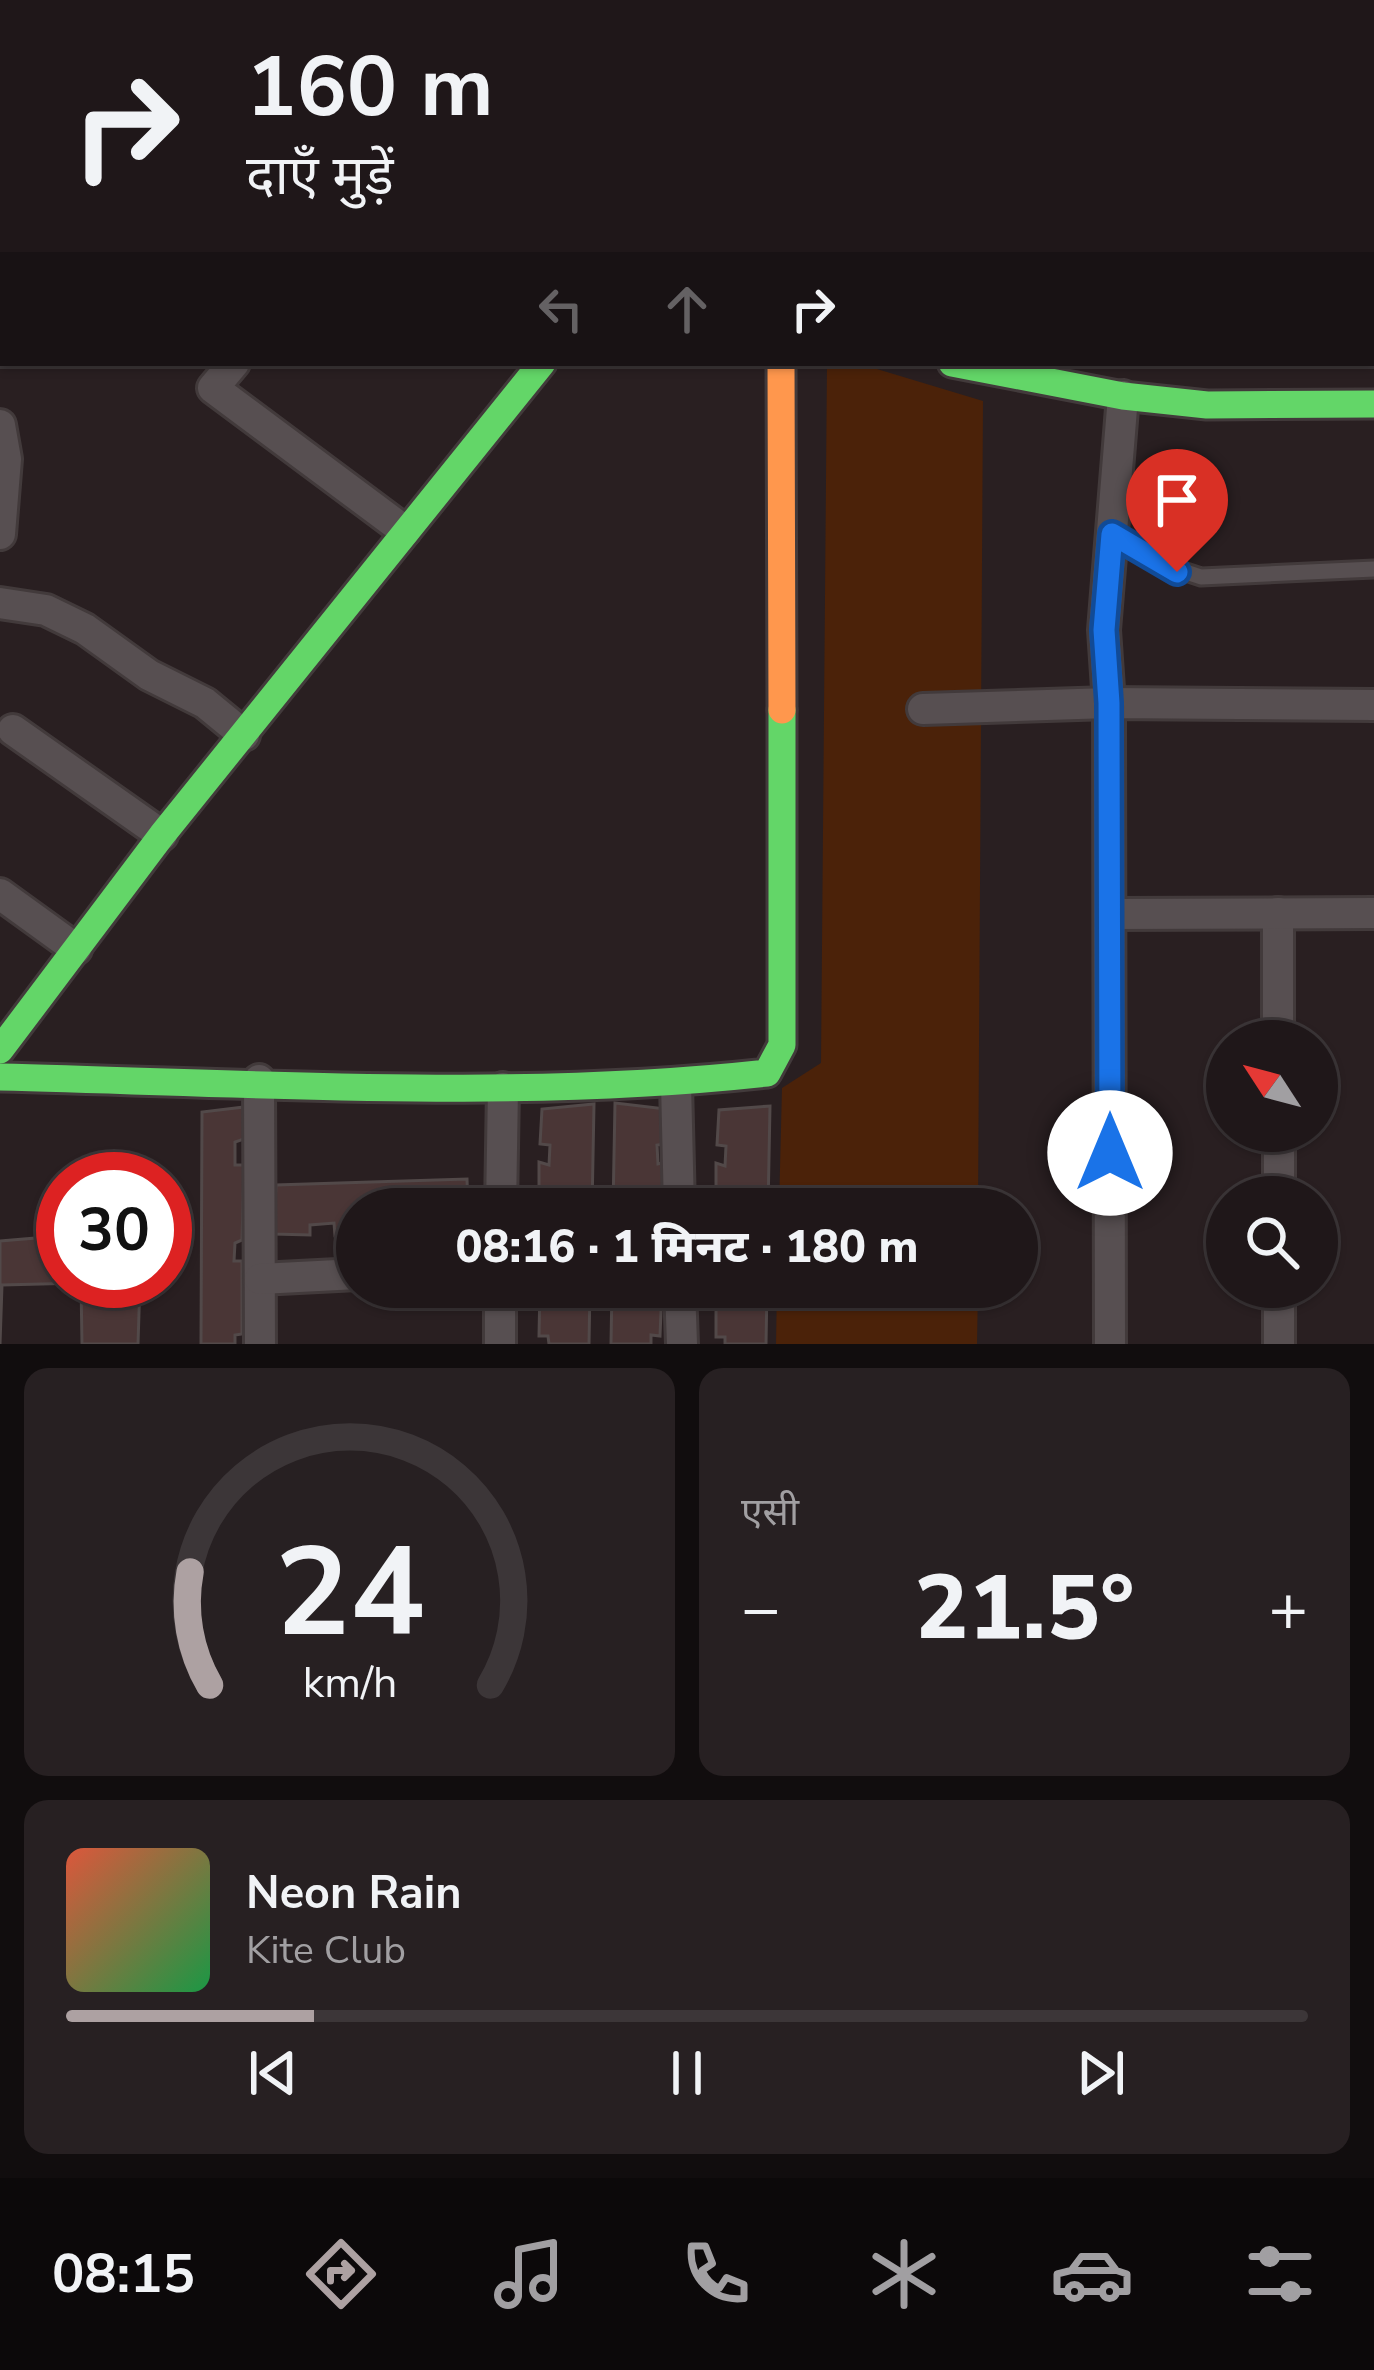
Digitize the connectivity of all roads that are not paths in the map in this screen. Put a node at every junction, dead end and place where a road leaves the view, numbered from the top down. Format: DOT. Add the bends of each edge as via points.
graph roads {
  1 [pos="231,366"];
  2 [pos="540,366"];
  3 [pos="781,366"];
  4 [pos="968,366"];
  5 [pos="1124,396"];
  6 [pos="1374,404"];
  7 [pos="0,425"];
  8 [pos="405,531"];
  9 [pos="0,534"];
  10 [pos="1112,534"];
  11 [pos="1374,569"];
  12 [pos="0,603"];
  13 [pos="1109,703"];
  14 [pos="1374,705"];
  15 [pos="923,709"];
  16 [pos="13,730"];
  17 [pos="244,735"];
  18 [pos="162,835"];
  19 [pos="0,894"];
  20 [pos="1374,913"];
  21 [pos="1109,914"];
  22 [pos="1278,914"];
  23 [pos="76,949"];
  24 [pos="1278,1020"];
  25 [pos="0,1050"];
  26 [pos="0,1077"];
  27 [pos="259,1080"];
  28 [pos="676,1083"];
  29 [pos="503,1088"];
  30 [pos="501,1188"];
  31 [pos="678,1188"];
  32 [pos="336,1275"];
  33 [pos="260,1279"];
  34 [pos="500,1308"];
  35 [pos="681,1308"];
  36 [pos="1279,1308"];
  37 [pos="260,1344"];
  38 [pos="500,1344"];
  39 [pos="682,1344"];
  40 [pos="1110,1344"];
  41 [pos="1279,1344"];
  1 -- 8 [label="street" via="213,388"];
  2 -- 8 [label="street"];
  3 -- 28 [label="street" via="782,1045 767,1073"];
  4 -- 5 [label="street"];
  5 -- 6 [label="street" via="1207,405"];
  5 -- 10 [label="street"];
  7 -- 9 [label="street"];
  8 -- 17 [label="street"];
  10 -- 11 [label="lane" via="1153,561 1201,578"];
  10 -- 13 [label="street" via="1104,630"];
  12 -- 17 [label="street" via="46,610 85,629"];
  13 -- 14 [label="street"];
  13 -- 15 [label="street"];
  13 -- 21 [label="street"];
  16 -- 18 [label="street"];
  17 -- 18 [label="street"];
  18 -- 23 [label="street"];
  19 -- 23 [label="street"];
  20 -- 22 [label="street"];
  21 -- 22 [label="street"];
  21 -- 40 [label="street"];
  22 -- 24 [label="street"];
  23 -- 25 [label="street"];
  26 -- 27 [label="street"];
  27 -- 29 [label="street"];
  27 -- 33 [label="street"];
  28 -- 29 [label="street"];
  28 -- 31 [label="street"];
  29 -- 30 [label="street"];
  32 -- 33 [label="street"];
  33 -- 37 [label="street"];
  34 -- 38 [label="street"];
  35 -- 39 [label="street"];
  36 -- 41 [label="street"];
}
